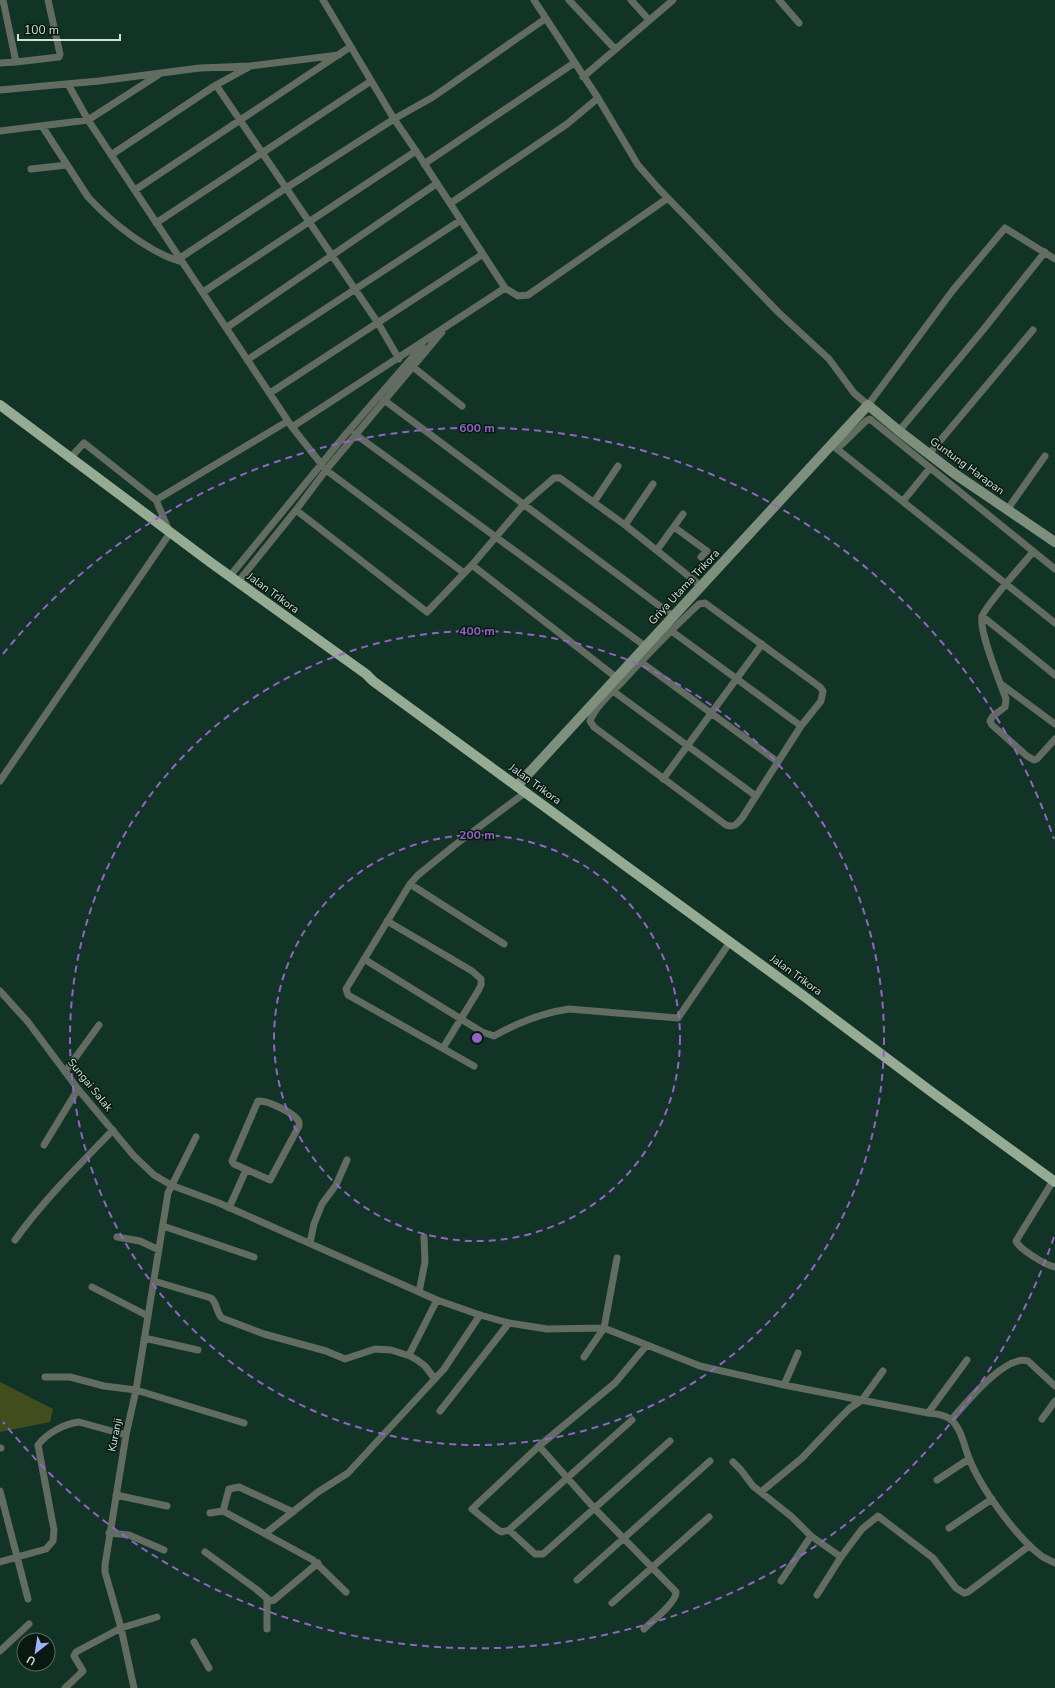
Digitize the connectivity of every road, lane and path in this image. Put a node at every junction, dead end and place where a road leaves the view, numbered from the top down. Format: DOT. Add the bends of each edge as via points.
graph roads {
  1 [pos="3,0"];
  2 [pos="48,0"];
  3 [pos="323,0"];
  4 [pos="534,0"];
  5 [pos="570,0"];
  6 [pos="631,0"];
  7 [pos="672,0"];
  8 [pos="779,0"];
  9 [pos="545,18"];
  10 [pos="649,20"];
  11 [pos="799,23"];
  12 [pos="350,47"];
  13 [pos="615,49"];
  14 [pos="339,55"];
  15 [pos="16,62"];
  16 [pos="0,63"];
  17 [pos="574,63"];
  18 [pos="250,66"];
  19 [pos="159,74"];
  20 [pos="584,77"];
  21 [pos="371,81"];
  22 [pos="68,84"];
  23 [pos="216,85"];
  24 [pos="0,90"];
  25 [pos="598,98"];
  26 [pos="394,119"];
  27 [pos="88,120"];
  28 [pos="240,120"];
  29 [pos="42,126"];
  30 [pos="0,131"];
  31 [pos="416,151"];
  32 [pos="262,153"];
  33 [pos="111,155"];
  34 [pos="424,164"];
  35 [pos="68,165"];
  36 [pos="31,169"];
  37 [pos="436,184"];
  38 [pos="286,188"];
  39 [pos="134,190"];
  40 [pos="668,198"];
  41 [pos="451,204"];
  42 [pos="461,220"];
  43 [pos="309,222"];
  44 [pos="156,223"];
  45 [pos="1045,252"];
  46 [pos="484,254"];
  47 [pos="332,255"];
  48 [pos="1055,259"];
  49 [pos="181,260"];
  50 [pos="354,288"];
  51 [pos="505,288"];
  52 [pos="203,292"];
  53 [pos="378,323"];
  54 [pos="449,324"];
  55 [pos="226,328"];
  56 [pos="1033,330"];
  57 [pos="433,335"];
  58 [pos="399,359"];
  59 [pos="247,360"];
  60 [pos="413,367"];
  61 [pos="270,392"];
  62 [pos="384,400"];
  63 [pos="0,405"];
  64 [pos="868,405"];
  65 [pos="462,406"];
  66 [pos="288,421"];
  67 [pos="292,427"];
  68 [pos="899,431"];
  69 [pos="355,434"];
  70 [pos="835,447"];
  71 [pos="929,454"];
  72 [pos="1046,456"];
  73 [pos="70,458"];
  74 [pos="618,466"];
  75 [pos="324,467"];
  76 [pos="930,468"];
  77 [pos="653,484"];
  78 [pos="156,500"];
  79 [pos="594,502"];
  80 [pos="903,502"];
  81 [pos="524,504"];
  82 [pos="296,510"];
  83 [pos="1007,510"];
  84 [pos="683,514"];
  85 [pos="625,525"];
  86 [pos="674,527"];
  87 [pos="170,533"];
  88 [pos="496,536"];
  89 [pos="1055,542"];
  90 [pos="657,550"];
  91 [pos="1033,552"];
  92 [pos="701,557"];
  93 [pos="472,565"];
  94 [pos="1055,569"];
  95 [pos="464,573"];
  96 [pos="234,579"];
  97 [pos="1006,584"];
  98 [pos="701,586"];
  99 [pos="673,616"];
  100 [pos="982,616"];
  101 [pos="1055,623"];
  102 [pos="670,630"];
  103 [pos="762,644"];
  104 [pos="646,646"];
  105 [pos="638,660"];
  106 [pos="1055,675"];
  107 [pos="617,678"];
  108 [pos="736,679"];
  109 [pos="1001,684"];
  110 [pos="613,691"];
  111 [pos="711,713"];
  112 [pos="1055,724"];
  113 [pos="801,726"];
  114 [pos="1055,739"];
  115 [pos="687,746"];
  116 [pos="778,762"];
  117 [pos="663,779"];
  118 [pos="0,781"];
  119 [pos="517,786"];
  120 [pos="526,792"];
  121 [pos="756,796"];
  122 [pos="410,884"];
  123 [pos="387,921"];
  124 [pos="730,942"];
  125 [pos="504,944"];
  126 [pos="364,959"];
  127 [pos="0,991"];
  128 [pos="461,1018"];
  129 [pos="99,1025"];
  130 [pos="443,1048"];
  131 [pos="474,1066"];
  132 [pos="65,1072"];
  133 [pos="78,1088"];
  134 [pos="113,1130"];
  135 [pos="196,1137"];
  136 [pos="44,1145"];
  137 [pos="347,1160"];
  138 [pos="246,1170"];
  139 [pos="1054,1182"];
  140 [pos="171,1185"];
  141 [pos="230,1208"];
  142 [pos="163,1226"];
  143 [pos="117,1237"];
  144 [pos="424,1237"];
  145 [pos="15,1240"];
  146 [pos="310,1244"];
  147 [pos="159,1250"];
  148 [pos="254,1257"];
  149 [pos="617,1258"];
  150 [pos="1055,1267"];
  151 [pos="154,1281"];
  152 [pos="92,1287"];
  153 [pos="419,1292"];
  154 [pos="437,1300"];
  155 [pos="480,1315"];
  156 [pos="148,1316"];
  157 [pos="509,1323"];
  158 [pos="604,1328"];
  159 [pos="144,1338"];
  160 [pos="646,1346"];
  161 [pos="198,1350"];
  162 [pos="410,1353"];
  163 [pos="798,1353"];
  164 [pos="584,1357"];
  165 [pos="967,1360"];
  166 [pos="882,1371"];
  167 [pos="45,1377"];
  168 [pos="435,1379"];
  169 [pos="784,1385"];
  170 [pos="1055,1386"];
  171 [pos="136,1390"];
  172 [pos="862,1400"];
  173 [pos="1055,1401"];
  174 [pos="440,1411"];
  175 [pos="928,1413"];
  176 [pos="1042,1419"];
  177 [pos="632,1420"];
  178 [pos="951,1420"];
  179 [pos="244,1423"];
  180 [pos="126,1435"];
  181 [pos="670,1441"];
  182 [pos="539,1446"];
  183 [pos="969,1458"];
  184 [pos="710,1461"];
  185 [pos="733,1462"];
  186 [pos="567,1477"];
  187 [pos="937,1480"];
  188 [pos="0,1491"];
  189 [pos="761,1492"];
  190 [pos="116,1495"];
  191 [pos="992,1499"];
  192 [pos="167,1506"];
  193 [pos="594,1508"];
  194 [pos="223,1511"];
  195 [pos="293,1512"];
  196 [pos="210,1513"];
  197 [pos="709,1517"];
  198 [pos="949,1528"];
  199 [pos="509,1530"];
  200 [pos="109,1533"];
  201 [pos="266,1533"];
  202 [pos="811,1536"];
  203 [pos="624,1538"];
  204 [pos="1029,1546"];
  205 [pos="164,1550"];
  206 [pos="205,1552"];
  207 [pos="17,1557"];
  208 [pos="841,1557"];
  209 [pos="0,1562"];
  210 [pos="318,1563"];
  211 [pos="1055,1563"];
  212 [pos="652,1567"];
  213 [pos="577,1580"];
  214 [pos="781,1581"];
  215 [pos="346,1592"];
  216 [pos="817,1595"];
  217 [pos="28,1599"];
  218 [pos="267,1600"];
  219 [pos="612,1604"];
  220 [pos="157,1617"];
  221 [pos="29,1624"];
  222 [pos="121,1628"];
  223 [pos="266,1629"];
  224 [pos="644,1629"];
  225 [pos="194,1642"];
  226 [pos="0,1651"];
  227 [pos="209,1668"];
  228 [pos="65,1688"];
  229 [pos="134,1688"];
  1 -- 15 [label="street"];
  2 -- 15 [label="street" via="59,57"];
  3 -- 12 [label="street"];
  4 -- 9 [label="street"];
  5 -- 13 [label="street"];
  6 -- 10 [label="street"];
  7 -- 10 [label="street"];
  8 -- 11 [label="street"];
  9 -- 17 [label="street"];
  9 -- 26 [label="street" via="433,97"];
  10 -- 13 [label="street"];
  12 -- 14 [label="street"];
  12 -- 21 [label="street"];
  13 -- 20 [label="street"];
  14 -- 18 [label="street"];
  14 -- 28 [label="street"];
  15 -- 16 [label="street"];
  17 -- 20 [label="street"];
  17 -- 34 [label="street"];
  18 -- 19 [label="street" via="200,68"];
  18 -- 23 [label="street"];
  19 -- 22 [label="street"];
  19 -- 27 [label="street"];
  20 -- 25 [label="street"];
  21 -- 26 [label="street"];
  21 -- 32 [label="street"];
  22 -- 24 [label="street"];
  22 -- 27 [label="street"];
  23 -- 28 [label="street"];
  23 -- 33 [label="street"];
  25 -- 40 [label="street" via="638,165"];
  25 -- 41 [label="street" via="567,124"];
  26 -- 31 [label="street"];
  26 -- 38 [label="street"];
  27 -- 29 [label="street"];
  27 -- 33 [label="street"];
  28 -- 32 [label="street"];
  28 -- 39 [label="street"];
  29 -- 30 [label="street"];
  29 -- 35 [label="street"];
  31 -- 34 [label="street"];
  31 -- 43 [label="street"];
  32 -- 38 [label="street"];
  32 -- 44 [label="street"];
  33 -- 39 [label="street"];
  34 -- 37 [label="street"];
  35 -- 36 [label="street"];
  35 -- 49 [label="street" via="88,197 97,206 139,240 167,258"];
  37 -- 41 [label="street"];
  37 -- 47 [label="street"];
  38 -- 43 [label="street"];
  38 -- 49 [label="street"];
  39 -- 44 [label="street"];
  40 -- 51 [label="street" via="528,295 518,296"];
  40 -- 64 [label="street" via="778,312 829,360 854,393"];
  41 -- 42 [label="street"];
  42 -- 46 [label="street"];
  42 -- 50 [label="street"];
  43 -- 47 [label="street"];
  43 -- 52 [label="street"];
  44 -- 49 [label="street"];
  45 -- 48 [label="street"];
  45 -- 64 [label="street" via="1005,228 953,290"];
  45 -- 68 [label="street"];
  46 -- 51 [label="street"];
  46 -- 53 [label="street"];
  47 -- 50 [label="street"];
  47 -- 55 [label="street"];
  49 -- 52 [label="street"];
  50 -- 53 [label="street"];
  50 -- 59 [label="street"];
  51 -- 54 [label="street"];
  52 -- 55 [label="street"];
  53 -- 58 [label="street"];
  53 -- 61 [label="street"];
  54 -- 57 [label="street"];
  54 -- 60 [label="street"];
  55 -- 59 [label="street"];
  56 -- 71 [label="street"];
  57 -- 58 [label="street"];
  57 -- 75 [label="street" via="404,366"];
  58 -- 67 [label="street"];
  59 -- 61 [label="street"];
  60 -- 62 [label="street"];
  60 -- 65 [label="street"];
  61 -- 66 [label="street"];
  62 -- 69 [label="street"];
  62 -- 81 [label="street"];
  63 -- 73 [label="main road, Jalan Trikora"];
  64 -- 68 [label="street, Guntung Harapan"];
  64 -- 70 [label="street, Griya Utama Trikora"];
  66 -- 67 [label="street"];
  66 -- 78 [label="street"];
  67 -- 75 [label="street"];
  68 -- 71 [label="street, Guntung Harapan"];
  69 -- 75 [label="street"];
  69 -- 88 [label="street"];
  70 -- 76 [label="street" via="870,419"];
  70 -- 80 [label="street"];
  70 -- 98 [label="street, Griya Utama Trikora"];
  71 -- 83 [label="street, Guntung Harapan"];
  72 -- 83 [label="street"];
  73 -- 78 [label="street" via="84,443"];
  73 -- 87 [label="main road, Jalan Trikora"];
  74 -- 79 [label="street"];
  75 -- 82 [label="street"];
  75 -- 95 [label="street"];
  75 -- 96 [label="street"];
  76 -- 80 [label="street"];
  76 -- 91 [label="street"];
  77 -- 85 [label="street"];
  78 -- 87 [label="street"];
  79 -- 81 [label="street" via="567,482 557,478"];
  79 -- 85 [label="street"];
  80 -- 97 [label="street"];
  81 -- 88 [label="street"];
  81 -- 99 [label="street"];
  82 -- 95 [label="street" via="426,612"];
  82 -- 96 [label="street"];
  83 -- 89 [label="street, Guntung Harapan"];
  84 -- 86 [label="street"];
  85 -- 90 [label="street"];
  86 -- 90 [label="street"];
  86 -- 92 [label="street" via="707,551"];
  87 -- 96 [label="main road, Jalan Trikora"];
  87 -- 118 [label="street"];
  88 -- 93 [label="street"];
  88 -- 104 [label="street"];
  90 -- 98 [label="street"];
  91 -- 94 [label="street"];
  91 -- 97 [label="street"];
  93 -- 95 [label="street"];
  93 -- 107 [label="street"];
  96 -- 119 [label="main road, Jalan Trikora"];
  97 -- 100 [label="street"];
  97 -- 101 [label="street"];
  98 -- 99 [label="street, Griya Utama Trikora"];
  99 -- 104 [label="street, Griya Utama Trikora"];
  100 -- 106 [label="street"];
  100 -- 109 [label="street" via="982,631"];
  102 -- 103 [label="street" via="699,604 705,602"];
  102 -- 105 [label="street"];
  102 -- 108 [label="street"];
  103 -- 108 [label="street"];
  103 -- 113 [label="street" via="820,687 823,692 821,701"];
  104 -- 105 [label="street, Griya Utama Trikora"];
  105 -- 107 [label="street, Griya Utama Trikora"];
  105 -- 110 [label="street"];
  105 -- 111 [label="street"];
  107 -- 119 [label="street, Griya Utama Trikora"];
  108 -- 111 [label="street"];
  108 -- 113 [label="street"];
  109 -- 112 [label="street"];
  109 -- 114 [label="street" via="1006,706 991,717 992,725 1034,760"];
  110 -- 115 [label="street"];
  110 -- 117 [label="street" via="592,715 590,722"];
  111 -- 115 [label="street"];
  111 -- 116 [label="street"];
  113 -- 116 [label="street"];
  115 -- 117 [label="street"];
  115 -- 121 [label="street"];
  116 -- 121 [label="street"];
  117 -- 121 [label="street" via="730,826 737,824"];
  119 -- 120 [label="main road, Jalan Trikora"];
  120 -- 122 [label="street"];
  120 -- 124 [label="main road, Jalan Trikora"];
  122 -- 123 [label="street"];
  122 -- 125 [label="street"];
  123 -- 126 [label="street"];
  123 -- 128 [label="street" via="479,976 482,982"];
  124 -- 128 [label="street" via="678,1018 569,1009 537,1016 494,1036 482,1032"];
  124 -- 139 [label="main road, Jalan Trikora"];
  126 -- 128 [label="street"];
  126 -- 130 [label="street" via="349,982 347,994"];
  127 -- 132 [label="street, Sungai Salak" via="28,1022"];
  128 -- 130 [label="street"];
  129 -- 132 [label="street"];
  130 -- 131 [label="street"];
  132 -- 133 [label="street, Sungai Salak"];
  133 -- 134 [label="street, Sungai Salak"];
  133 -- 136 [label="street"];
  134 -- 140 [label="street, Sungai Salak" via="154,1175"];
  134 -- 145 [label="street" via="61,1184"];
  135 -- 140 [label="street, Kuranji"];
  137 -- 146 [label="street" via="336,1185 322,1204"];
  138 -- 138 [label="street" via="267,1180 271,1179 299,1126 298,1118 280,1108 258,1101 232,1161"];
  138 -- 141 [label="street"];
  139 -- 150 [label="street" via="1016,1241 1026,1251"];
  140 -- 141 [label="street, Sungai Salak"];
  140 -- 142 [label="street, Kuranji"];
  141 -- 146 [label="street, Sungai Salak"];
  142 -- 147 [label="street, Kuranji"];
  142 -- 148 [label="street"];
  143 -- 147 [label="street" via="140,1241"];
  144 -- 153 [label="street" via="425,1262"];
  146 -- 153 [label="street, Sungai Salak"];
  147 -- 151 [label="street, Kuranji"];
  149 -- 158 [label="street"];
  151 -- 156 [label="street, Kuranji"];
  151 -- 168 [label="street" via="211,1298 222,1318 264,1334 326,1351 345,1359 375,1349 391,1350 417,1360"];
  152 -- 156 [label="street"];
  153 -- 154 [label="street, Sungai Salak"];
  154 -- 155 [label="street, Sungai Salak"];
  154 -- 162 [label="street"];
  155 -- 157 [label="street, Sungai Salak"];
  155 -- 168 [label="street"];
  156 -- 159 [label="street, Kuranji"];
  157 -- 158 [label="street, Sungai Salak" via="547,1329"];
  157 -- 174 [label="street"];
  158 -- 160 [label="street"];
  158 -- 164 [label="street"];
  159 -- 161 [label="street"];
  159 -- 171 [label="street, Kuranji"];
  160 -- 169 [label="street" via="700,1366"];
  160 -- 182 [label="street" via="615,1383"];
  163 -- 169 [label="street"];
  165 -- 175 [label="street"];
  166 -- 172 [label="street"];
  167 -- 171 [label="street" via="70,1376 104,1386"];
  168 -- 195 [label="street" via="348,1473"];
  169 -- 172 [label="street"];
  170 -- 178 [label="street" via="1028,1361 1006,1365 985,1382"];
  171 -- 179 [label="street"];
  171 -- 180 [label="street, Kuranji"];
  172 -- 175 [label="street"];
  172 -- 189 [label="street" via="841,1417 802,1458"];
  173 -- 176 [label="street"];
  175 -- 178 [label="street" via="942,1414"];
  177 -- 186 [label="street"];
  178 -- 183 [label="street" via="963,1436"];
  180 -- 190 [label="street, Kuranji"];
  180 -- 207 [label="street" via="79,1422 71,1423 44,1437 38,1445 54,1530 53,1541 46,1549"];
  181 -- 193 [label="street"];
  182 -- 186 [label="street"];
  182 -- 199 [label="street" via="472,1509 498,1530"];
  183 -- 187 [label="street"];
  183 -- 191 [label="street"];
  184 -- 203 [label="street"];
  185 -- 189 [label="street"];
  186 -- 193 [label="street"];
  186 -- 199 [label="street"];
  188 -- 207 [label="street"];
  189 -- 202 [label="street"];
  190 -- 192 [label="street"];
  190 -- 200 [label="street, Kuranji"];
  191 -- 198 [label="street"];
  191 -- 204 [label="street"];
  193 -- 199 [label="street" via="540,1555 535,1554"];
  193 -- 203 [label="street"];
  194 -- 195 [label="street" via="229,1489 239,1487"];
  194 -- 196 [label="street"];
  194 -- 201 [label="street"];
  195 -- 201 [label="street"];
  197 -- 212 [label="street"];
  200 -- 205 [label="street" via="129,1535"];
  200 -- 222 [label="street, Kuranji" via="105,1572"];
  201 -- 210 [label="street"];
  202 -- 208 [label="street"];
  202 -- 214 [label="street"];
  203 -- 212 [label="street"];
  203 -- 213 [label="street"];
  204 -- 208 [label="street" via="964,1593 956,1588 933,1558 878,1516 862,1529"];
  204 -- 211 [label="street"];
  206 -- 218 [label="street"];
  207 -- 209 [label="street"];
  207 -- 217 [label="street"];
  208 -- 216 [label="street"];
  210 -- 215 [label="street"];
  210 -- 218 [label="street" via="274,1600"];
  212 -- 219 [label="street"];
  212 -- 224 [label="street" via="676,1595"];
  218 -- 223 [label="street"];
  220 -- 222 [label="street"];
  221 -- 226 [label="street"];
  222 -- 228 [label="street" via="76,1652 74,1656 83,1671"];
  222 -- 229 [label="street, Kuranji"];
  225 -- 227 [label="street"];
}
